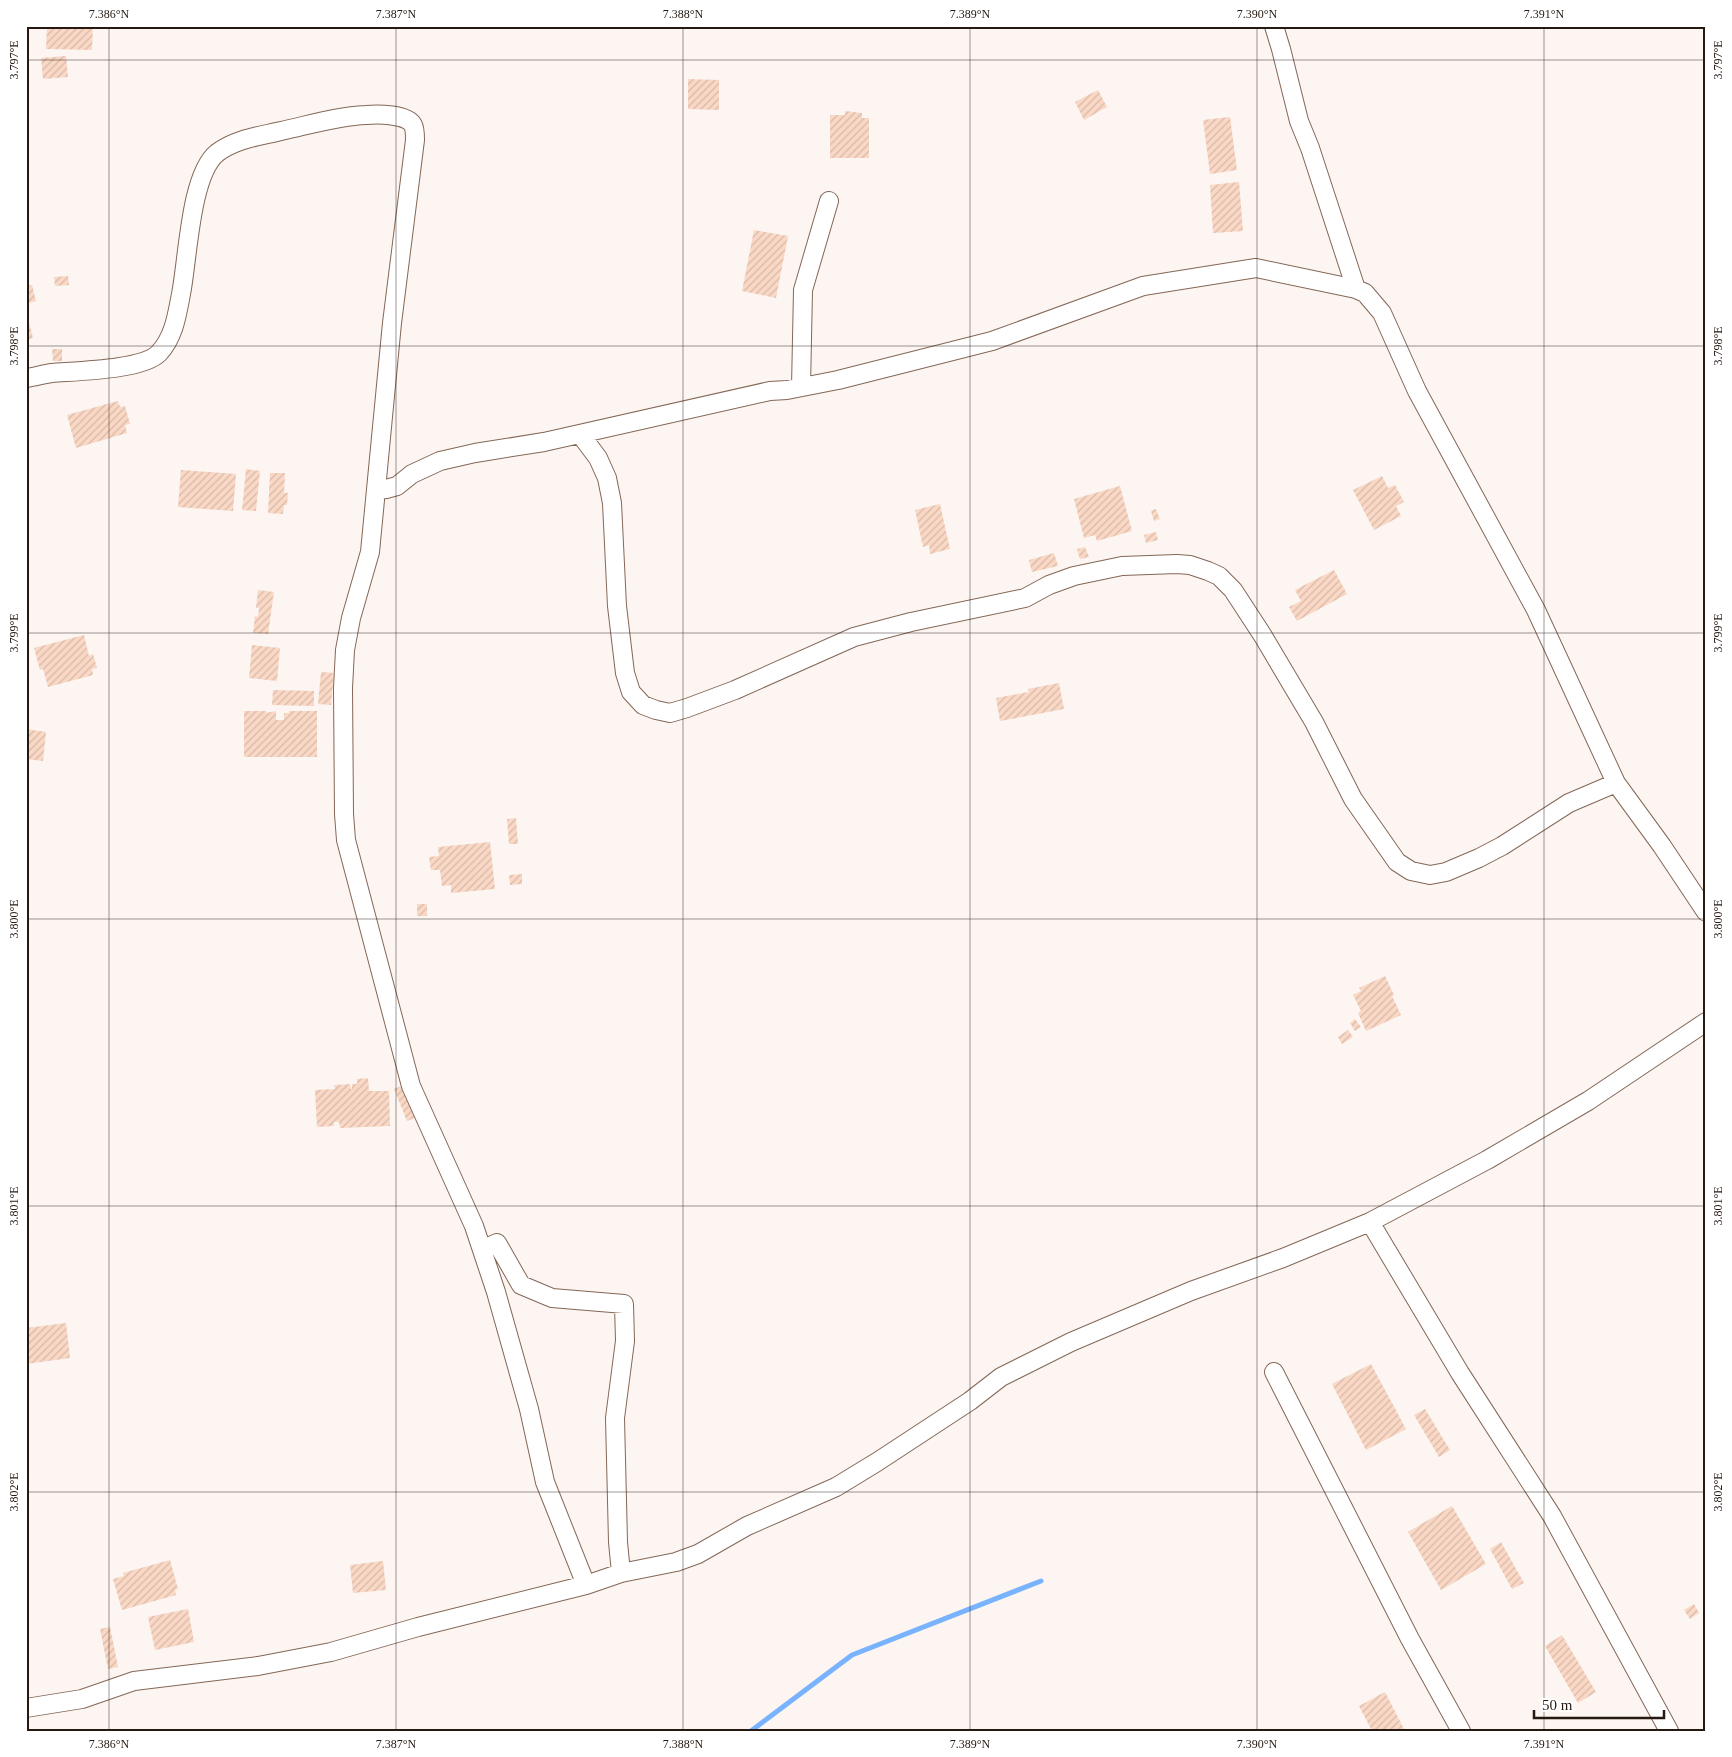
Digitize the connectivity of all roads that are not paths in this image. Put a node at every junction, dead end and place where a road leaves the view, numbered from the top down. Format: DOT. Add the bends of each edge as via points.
graph roads {
  1 [pos="1274,26"];
  2 [pos="829,200"];
  3 [pos="1356,289"];
  4 [pos="26,378"];
  5 [pos="801,387"];
  6 [pos="580,434"];
  7 [pos="376,490"];
  8 [pos="1616,783"];
  9 [pos="1706,912"];
  10 [pos="1706,1022"];
  11 [pos="1370,1222"];
  12 [pos="482,1250"];
  13 [pos="1274,1372"];
  14 [pos="621,1573"];
  15 [pos="586,1585"];
  16 [pos="26,1708"];
  17 [pos="1461,1731"];
  18 [pos="1668,1731"];
  1 -- 3 [label="street" via="1299,121"];
  2 -- 5 [label="street" via="804,290"];
  3 -- 5 [label="street" via="1256,268 1143,286 992,341"];
  3 -- 8 [label="street" via="1365,293 1382,313 1417,391 1536,610"];
  4 -- 7 [label="street" via="143,362 158,354 176,323 197,190 208,163 216,154 233,143 360,115 381,114 407,119 413,126 415,140"];
  5 -- 6 [label="street" via="770,391"];
  6 -- 7 [label="street" via="440,461 412,474 397,486"];
  6 -- 8 [label="street" via="598,458 607,478 612,503 617,606 625,673 631,692 643,704 656,710 670,713 687,708 854,637 1025,598 1074,576 1122,566 1177,564 1208,571 1233,590 1310,716 1354,798 1397,862 1411,871 1430,875 1446,872 1502,846 1569,803"];
  7 -- 12 [label="street" via="367,566 345,650 342,688 346,840 411,1086 455,1180"];
  8 -- 9 [label="street"];
  10 -- 11 [label="street" via="1588,1101 1487,1160"];
  11 -- 14 [label="street" via="1191,1290 1071,1342 1001,1377 836,1487 747,1526 698,1554"];
  11 -- 18 [label="street" via="1460,1373 1552,1516"];
  12 -- 14 [label="street" via="497,1243 521,1285 552,1298 624,1304 625,1341 615,1418"];
  12 -- 15 [label="street" via="529,1409 545,1482"];
  13 -- 17 [label="street" via="1410,1639"];
  14 -- 15 [label="street"];
  15 -- 16 [label="street" via="331,1652 258,1666 134,1681 82,1699"];
}
